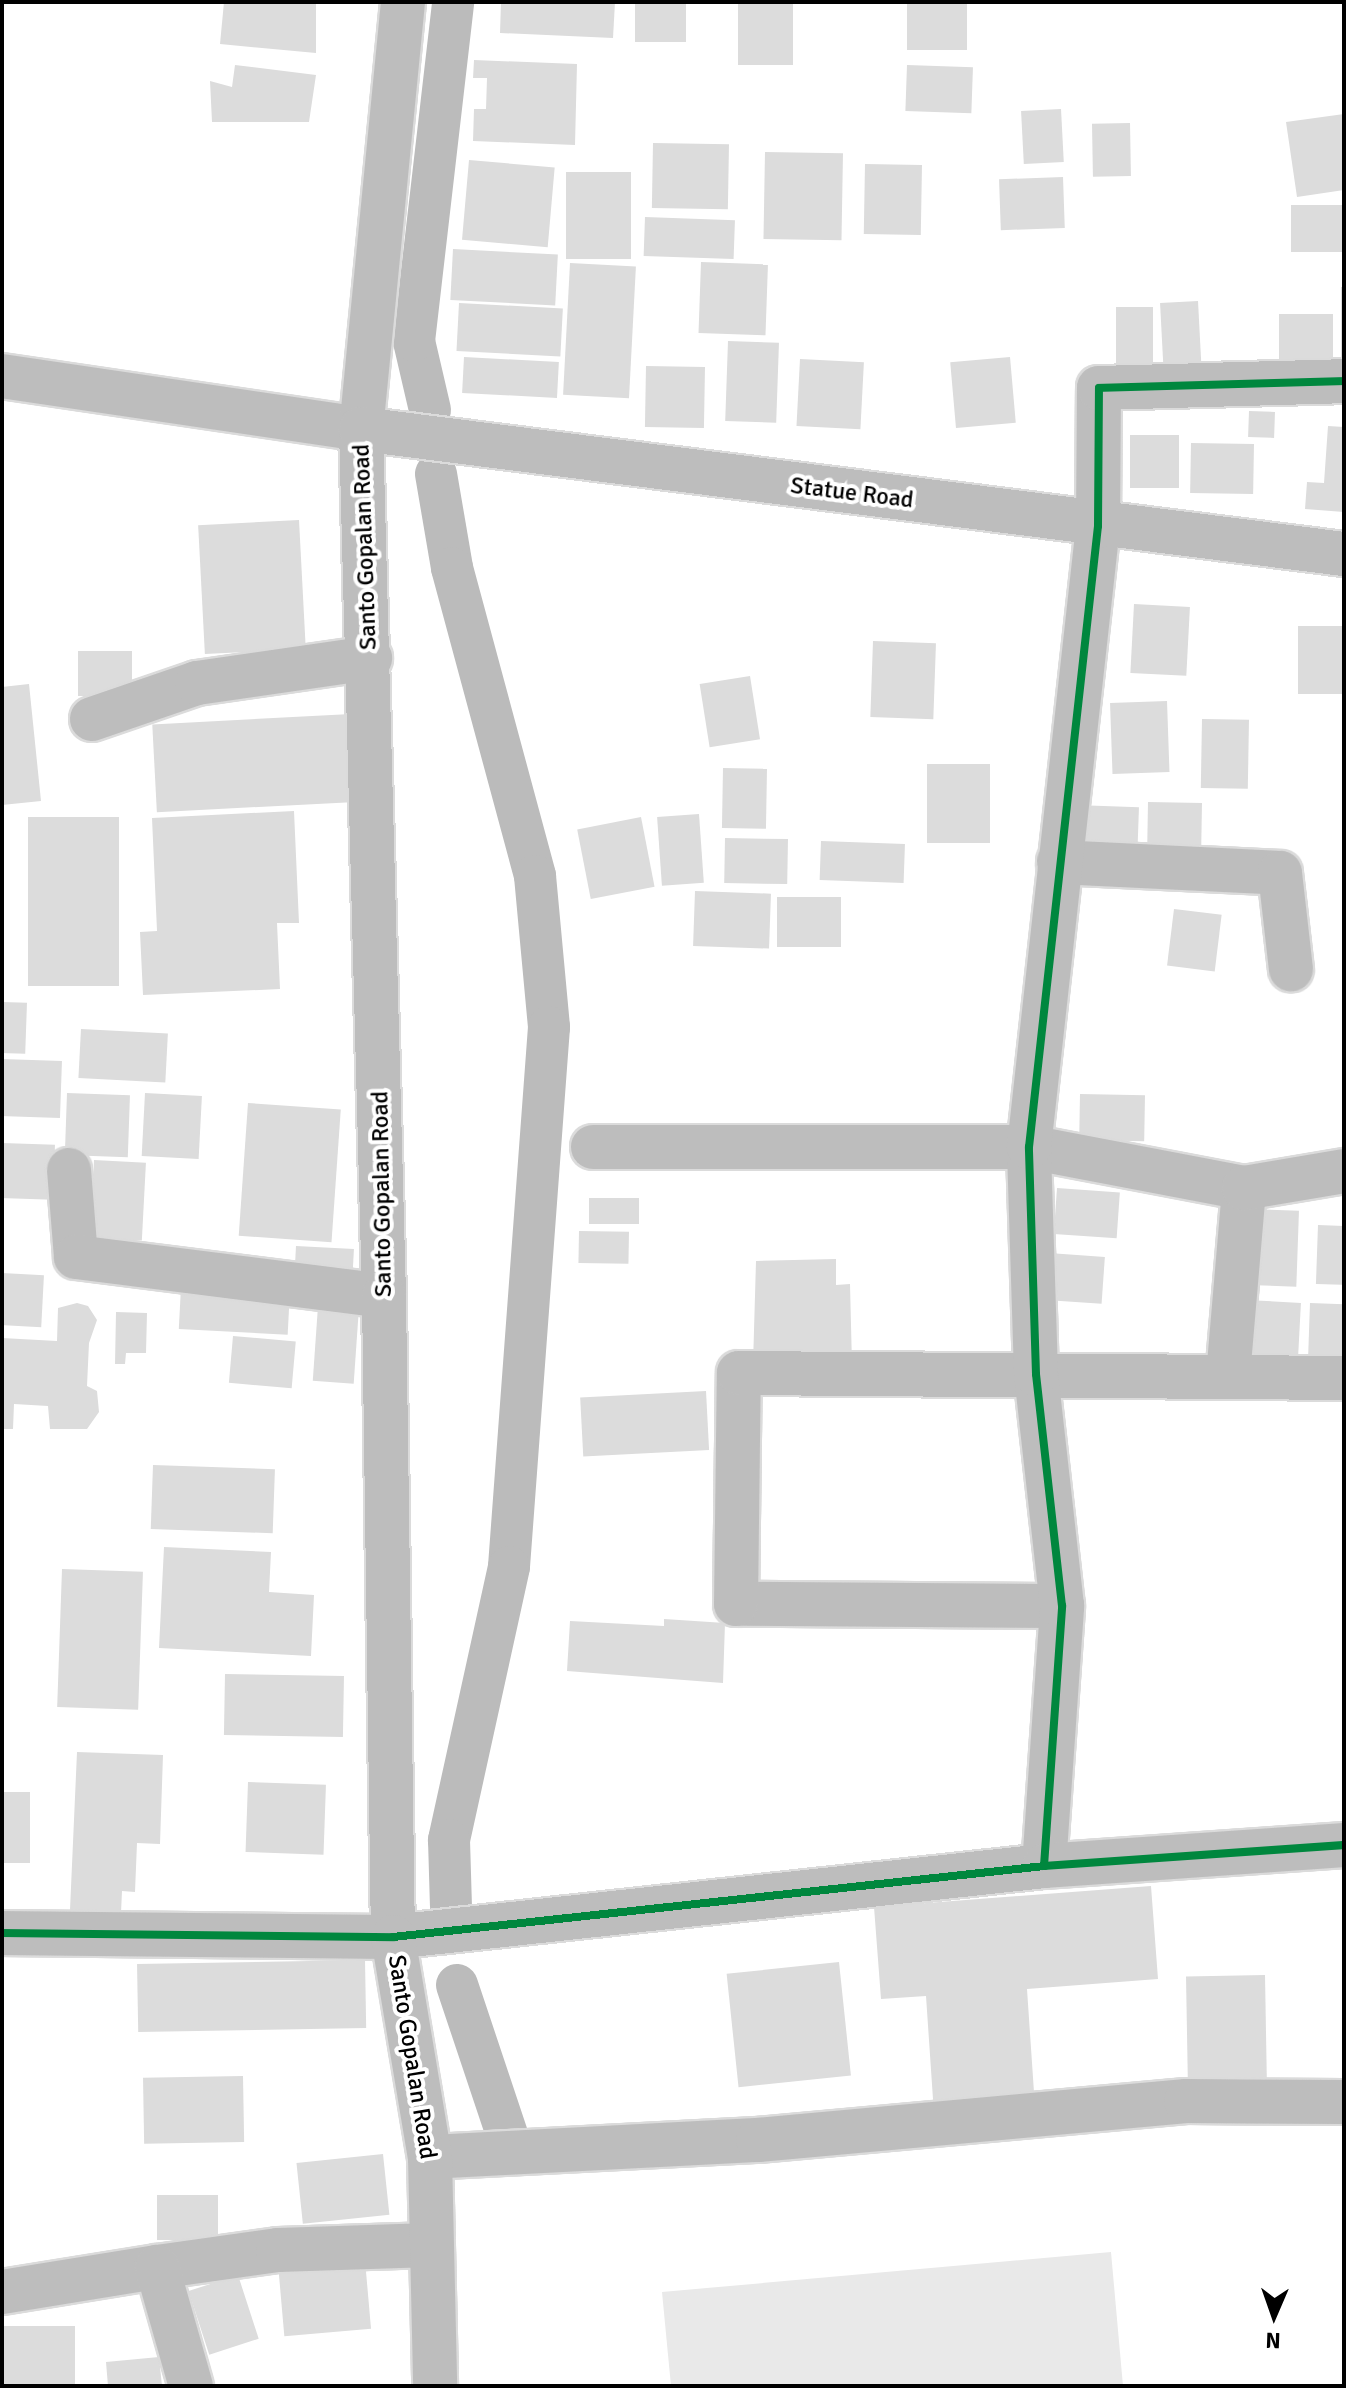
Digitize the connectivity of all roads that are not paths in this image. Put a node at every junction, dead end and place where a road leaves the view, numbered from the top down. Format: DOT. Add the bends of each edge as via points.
graph roads {
  1 [pos="403,2"];
  2 [pos="2,376"];
  3 [pos="1344,381"];
  4 [pos="361,429"];
  5 [pos="1098,526"];
  6 [pos="1344,554"];
  7 [pos="370,658"];
  8 [pos="92,719"];
  9 [pos="1059,862"];
  10 [pos="1291,969"];
  11 [pos="593,1147"];
  12 [pos="1029,1147"];
  13 [pos="69,1170"];
  14 [pos="1344,1171"];
  15 [pos="1244,1188"];
  16 [pos="384,1296"];
  17 [pos="1036,1374"];
  18 [pos="1228,1376"];
  19 [pos="1344,1378"];
  20 [pos="1062,1606"];
  21 [pos="1344,1845"];
  22 [pos="1044,1866"];
  23 [pos="2,1933"];
  24 [pos="393,1937"];
  25 [pos="1344,2102"];
  26 [pos="430,2157"];
  27 [pos="431,2245"];
  28 [pos="157,2267"];
  29 [pos="2,2292"];
  30 [pos="191,2386"];
  31 [pos="435,2386"];
  1 -- 4 [label="street, Santo Gopalan Road"];
  2 -- 4 [label="street, Statue Road"];
  3 -- 5 [label="street" via="1099,388"];
  4 -- 5 [label="street, Statue Road"];
  4 -- 7 [label="street, Santo Gopalan Road"];
  5 -- 6 [label="street, Statue Road"];
  5 -- 9 [label="street"];
  7 -- 8 [label="street" via="197,683"];
  7 -- 16 [label="street, Santo Gopalan Road"];
  9 -- 10 [label="street" via="1280,873"];
  9 -- 12 [label="street"];
  11 -- 12 [label="street"];
  12 -- 15 [label="street"];
  12 -- 17 [label="street"];
  13 -- 16 [label="street" via="76,1257"];
  14 -- 15 [label="street"];
  15 -- 18 [label="street"];
  16 -- 24 [label="street, Santo Gopalan Road"];
  17 -- 18 [label="street"];
  17 -- 20 [label="street"];
  17 -- 20 [label="street" via="739,1373 736,1604"];
  18 -- 19 [label="street"];
  20 -- 22 [label="street"];
  21 -- 22 [label="street"];
  22 -- 24 [label="street"];
  23 -- 24 [label="street"];
  24 -- 26 [label="street, Santo Gopalan Road"];
  25 -- 26 [label="street" via="1186,2101 758,2140"];
  26 -- 27 [label="street, Santo Gopalan Road"];
  27 -- 28 [label="street" via="278,2250"];
  27 -- 31 [label="street, Santo Gopalan Road"];
  28 -- 29 [label="street"];
  28 -- 30 [label="street"];
}
